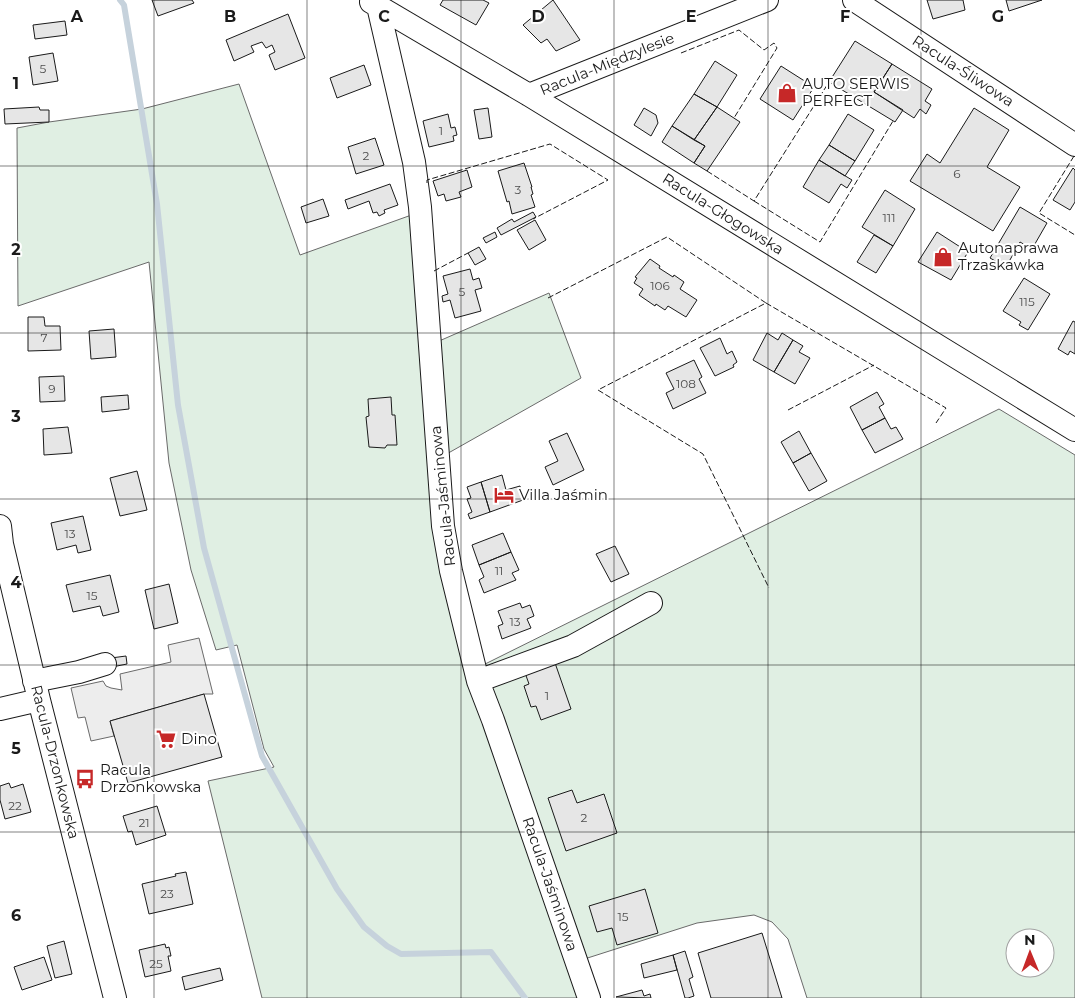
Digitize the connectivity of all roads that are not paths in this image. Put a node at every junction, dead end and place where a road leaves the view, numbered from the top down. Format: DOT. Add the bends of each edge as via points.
graph roads {
  1 [pos="767,0"];
  2 [pos="854,0"];
  3 [pos="373,3"];
  4 [pos="529,95"];
  5 [pos="1074,143"];
  6 [pos="1075,430"];
  7 [pos="0,526"];
  8 [pos="651,603"];
  9 [pos="105,664"];
  10 [pos="478,681"];
  11 [pos="36,691"];
  12 [pos="0,709"];
  13 [pos="115,998"];
  14 [pos="589,998"];
  1 -- 4 [label="street, Racula-Międzylesie"];
  2 -- 5 [label="street, Racula-Śliwowa"];
  3 -- 4 [label="street, Racula-Głogowska"];
  3 -- 10 [label="street, Racula-Jaśminowa" via="414,162 443,526 450,571"];
  4 -- 6 [label="street, Racula-Głogowska"];
  7 -- 11 [label="street, Racula-Drzonkowska"];
  8 -- 10 [label="street" via="573,646"];
  9 -- 11 [label="street"];
  10 -- 14 [label="street, Racula-Jaśminowa"];
  11 -- 12 [label="street"];
  11 -- 13 [label="street, Racula-Drzonkowska"];
}
